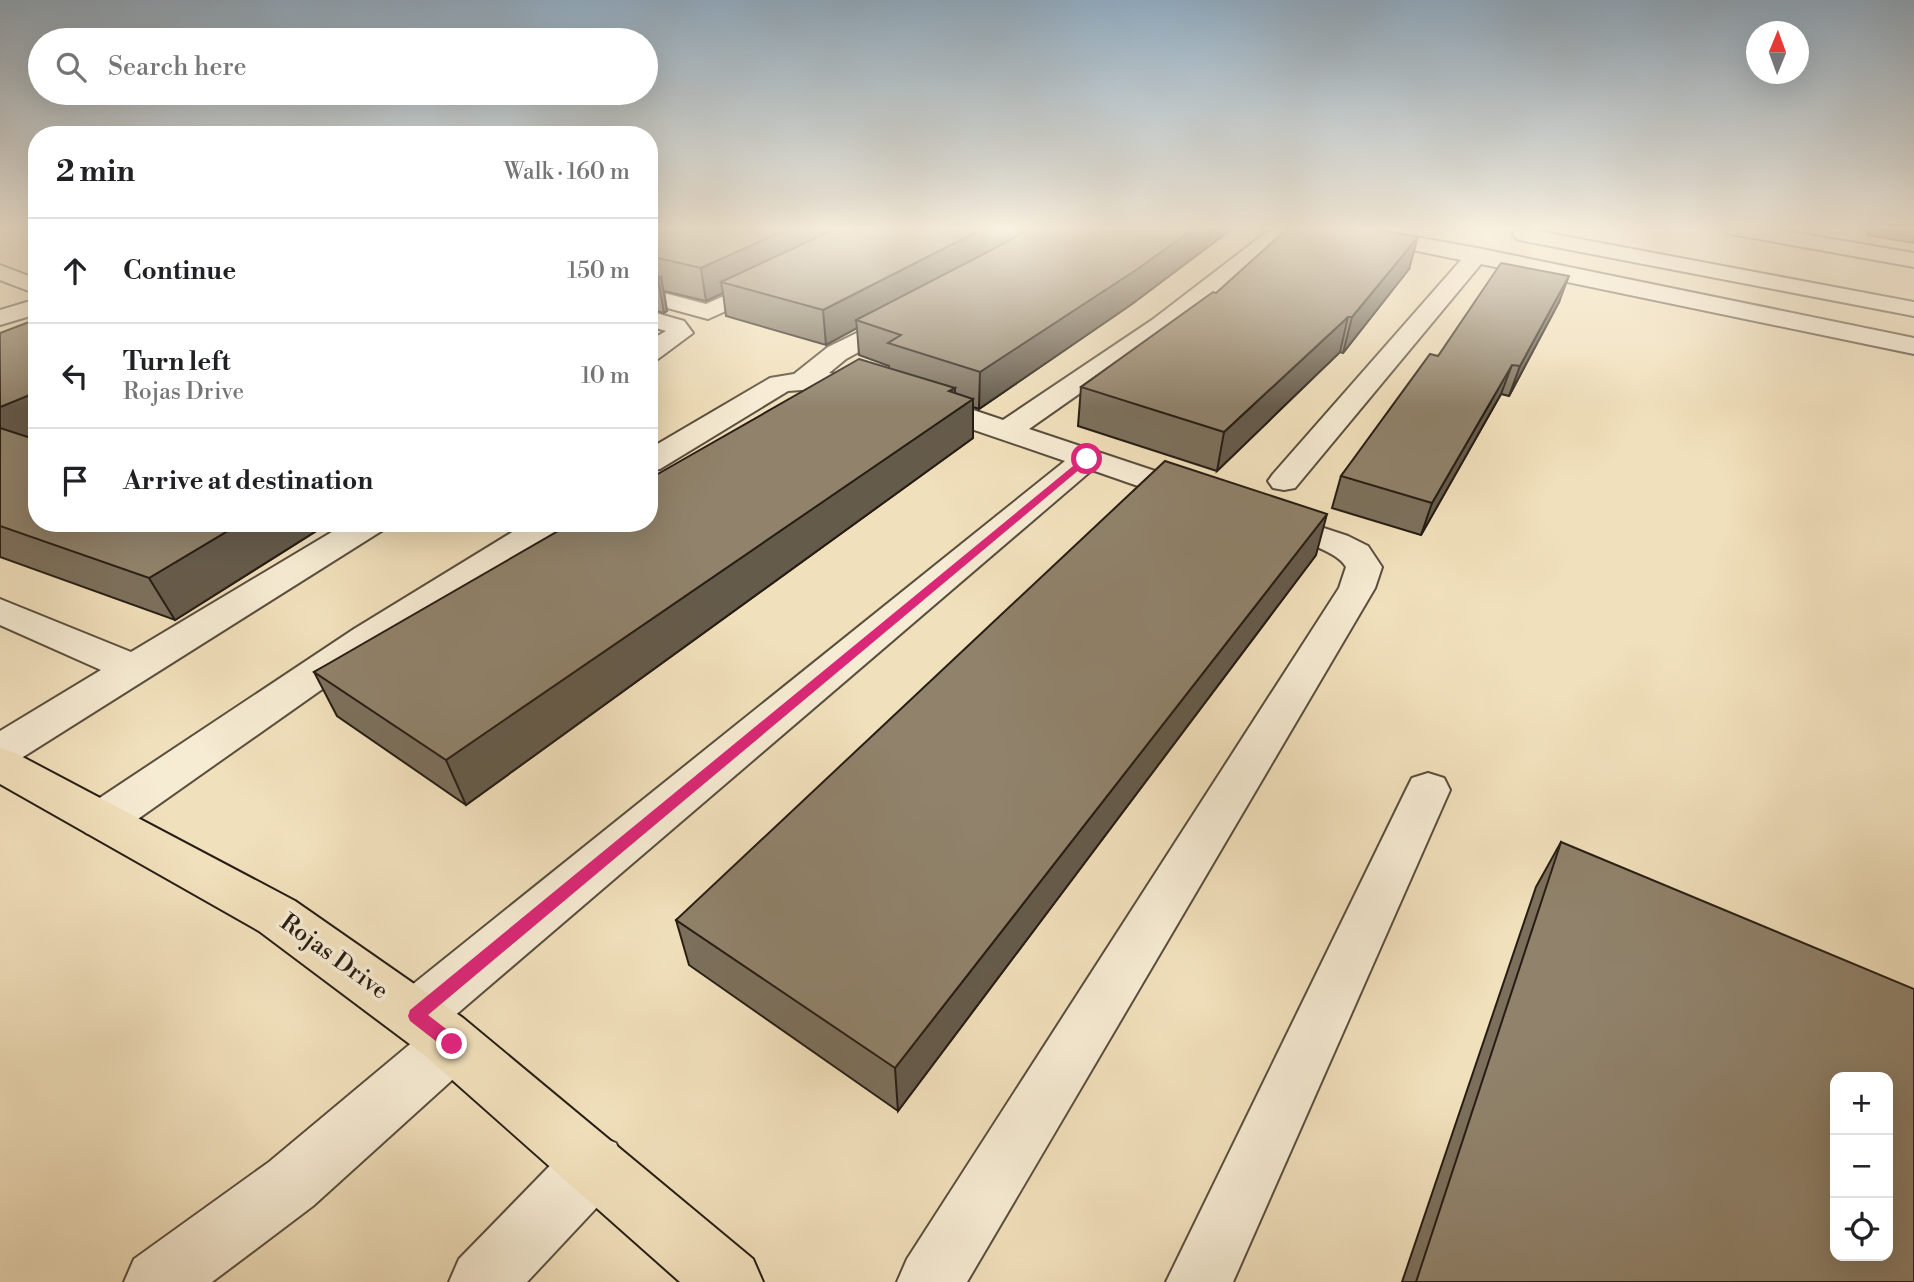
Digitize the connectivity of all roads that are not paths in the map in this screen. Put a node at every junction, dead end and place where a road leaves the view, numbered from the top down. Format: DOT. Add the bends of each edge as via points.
graph roads {
  1 [pos="758,288"];
  2 [pos="1209,288"];
  3 [pos="1430,288"];
  4 [pos="1635,288"];
  5 [pos="1687,288"];
  6 [pos="1804,288"];
  7 [pos="658,298"];
  8 [pos="1682,299"];
  9 [pos="922,307"];
  10 [pos="28,309"];
  11 [pos="1914,309"];
  12 [pos="0,318"];
  13 [pos="658,321"];
  14 [pos="1914,346"];
  15 [pos="658,347"];
  16 [pos="804,379"];
  17 [pos="1006,431"];
  18 [pos="658,456"];
  19 [pos="1087,459"];
  20 [pos="1284,481"];
  21 [pos="356,532"];
  22 [pos="537,532"];
  23 [pos="0,611"];
  24 [pos="134,669"];
  25 [pos="0,751"];
  26 [pos="0,764"];
  27 [pos="1428,790"];
  28 [pos="102,820"];
  29 [pos="434,1030"];
  30 [pos="594,1165"];
  31 [pos="157,1282"];
  32 [pos="482,1282"];
  33 [pos="730,1282"];
  34 [pos="930,1282"];
  35 [pos="1199,1282"];
  1 -- 7 [label="street" via="708,312"];
  2 -- 17 [label="street"];
  3 -- 20 [label="street"];
  4 -- 8 [label="street"];
  5 -- 8 [label="street"];
  6 -- 11 [label="street"];
  8 -- 14 [label="street"];
  9 -- 16 [label="street" via="837,353"];
  10 -- 12 [label="street"];
  13 -- 15 [label="street" via="675,326 680,333"];
  16 -- 17 [label="street" via="874,386"];
  16 -- 18 [label="street" via="780,384"];
  17 -- 19 [label="street"];
  19 -- 29 [label="street"];
  19 -- 34 [label="street" via="1336,543 1356,553 1364,567 1357,588"];
  21 -- 24 [label="street"];
  22 -- 28 [label="street" via="368,639"];
  23 -- 24 [label="street"];
  24 -- 25 [label="street"];
  26 -- 28 [label="main road, Rojas Drive"];
  27 -- 35 [label="street"];
  28 -- 29 [label="main road, Rojas Drive" via="277,916"];
  29 -- 30 [label="main road, Rojas Drive"];
  29 -- 31 [label="street" via="291,1184"];
  30 -- 32 [label="street"];
  30 -- 33 [label="main road, Rojas Drive"];
}
